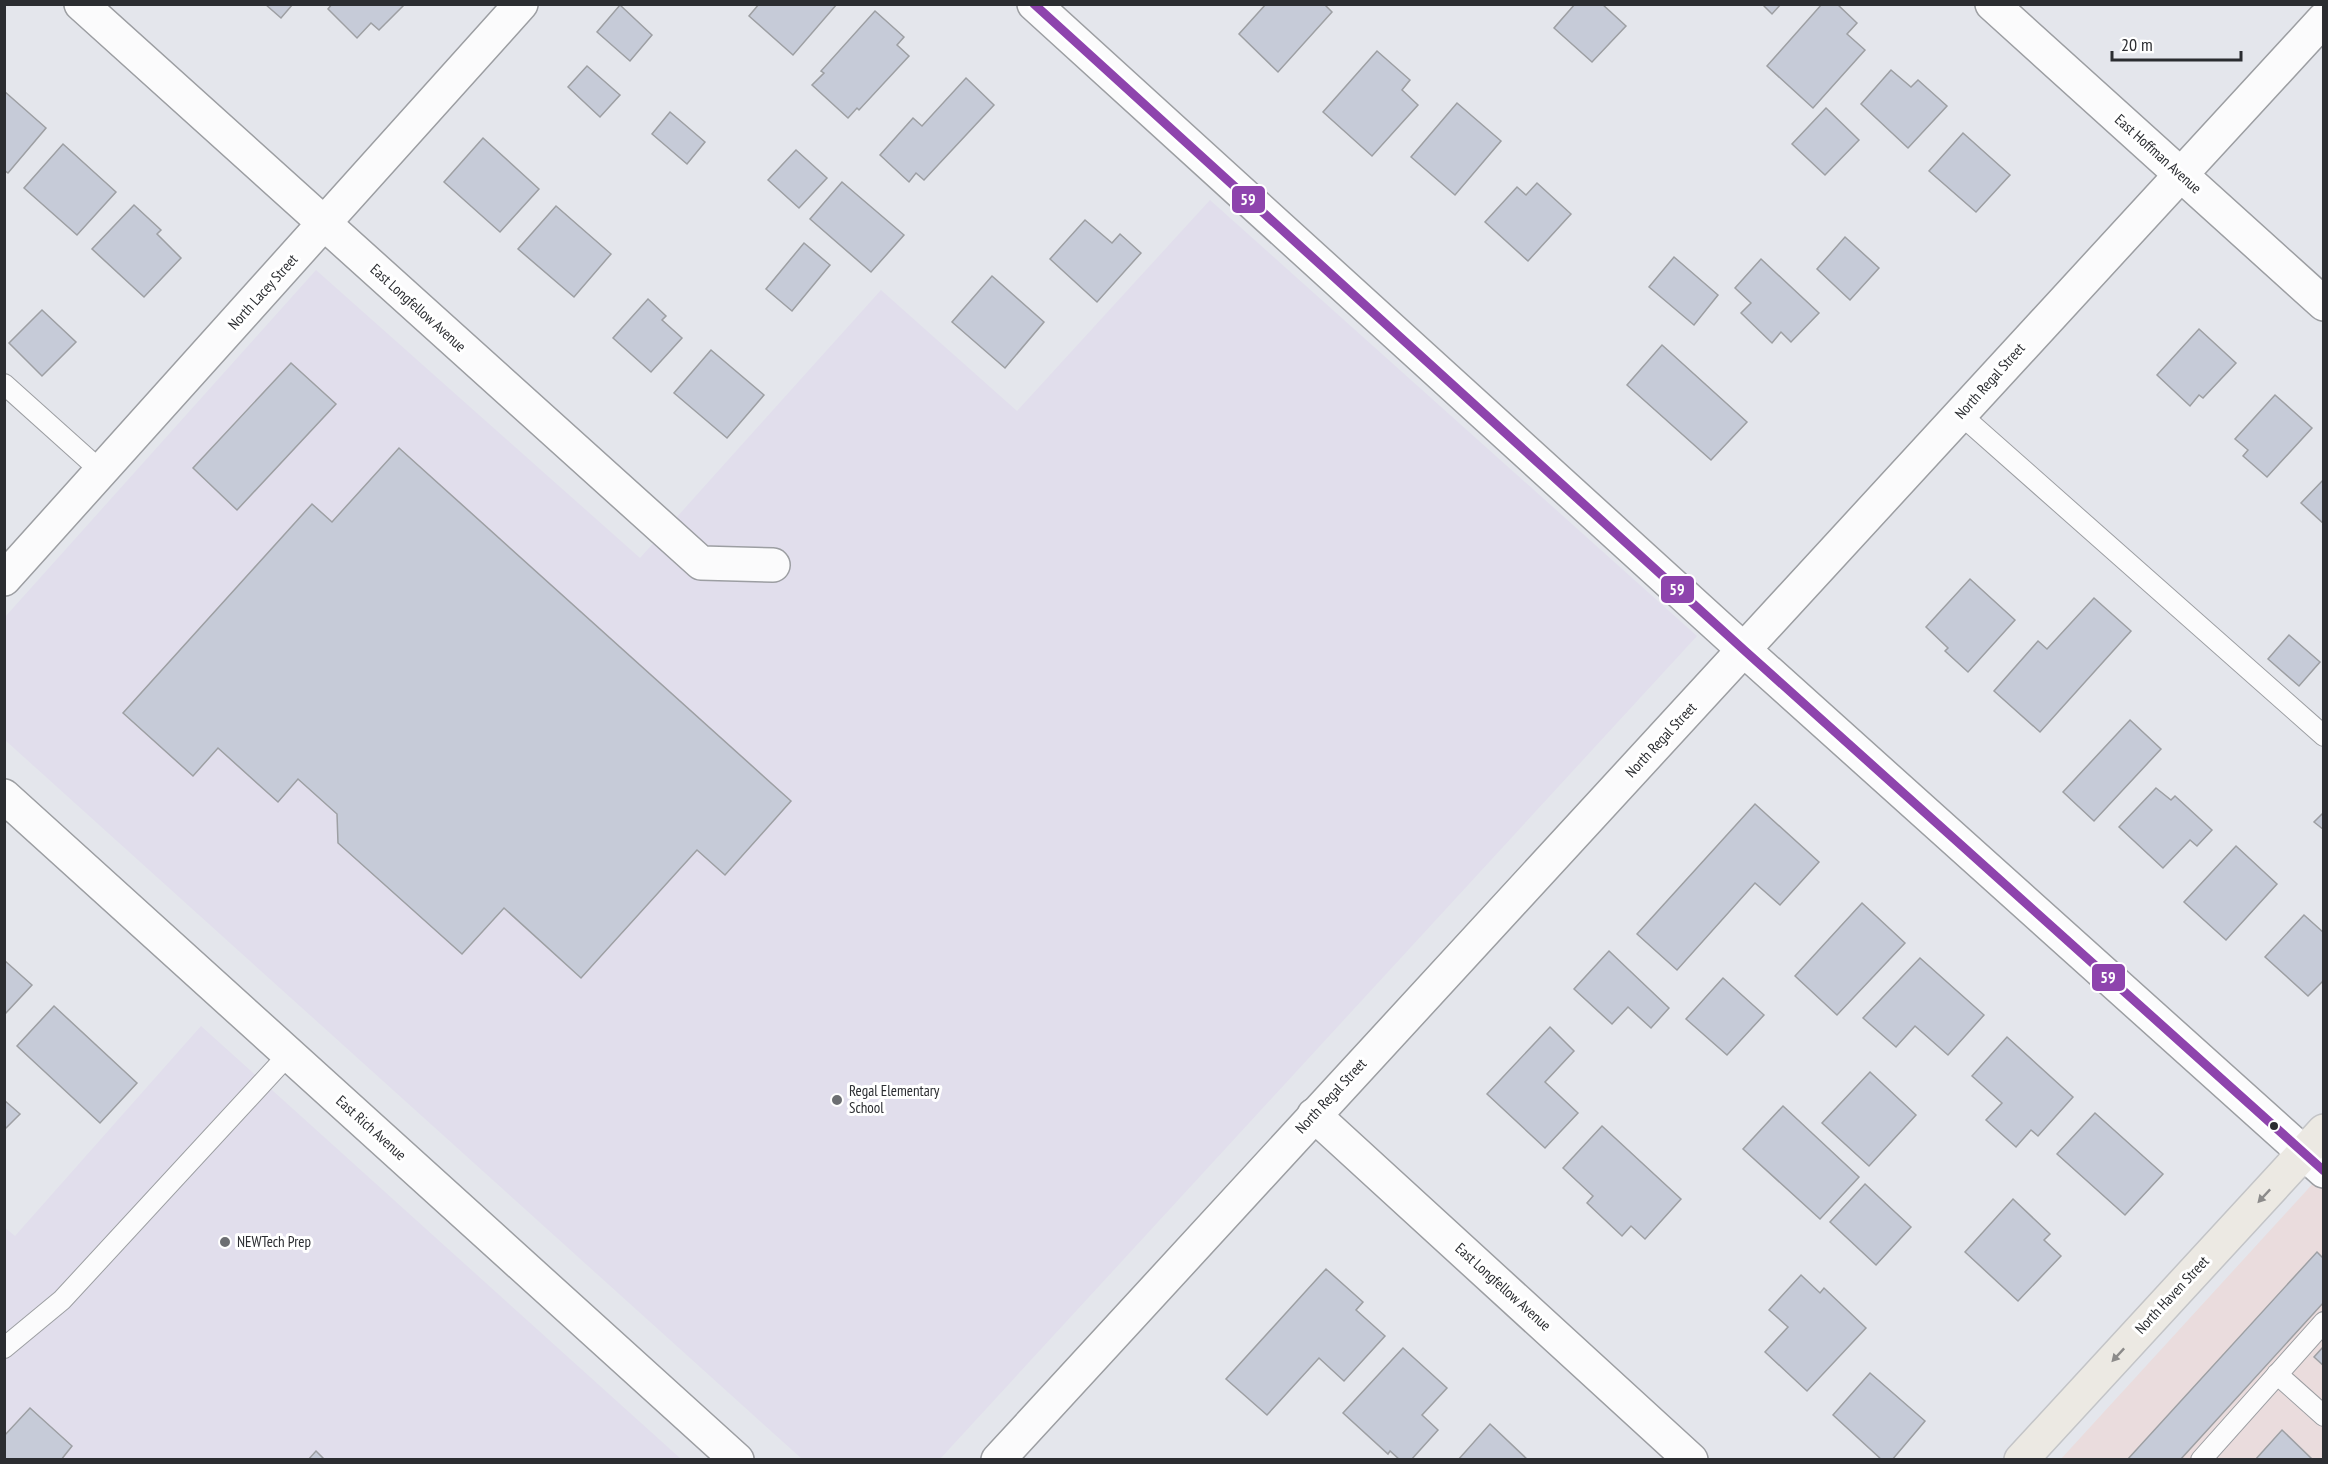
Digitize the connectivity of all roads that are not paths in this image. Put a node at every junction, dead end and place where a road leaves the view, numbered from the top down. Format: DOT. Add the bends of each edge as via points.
graph roads {
  1 [pos="81,4"];
  2 [pos="521,4"];
  3 [pos="1034,4"];
  4 [pos="1992,4"];
  5 [pos="2324,19"];
  6 [pos="2179,174"];
  7 [pos="324,224"];
  8 [pos="2324,304"];
  9 [pos="4,384"];
  10 [pos="1960,414"];
  11 [pos="101,471"];
  12 [pos="772,565"];
  13 [pos="4,579"];
  14 [pos="1744,650"];
  15 [pos="2324,736"];
  16 [pos="4,796"];
  17 [pos="289,1054"];
  18 [pos="1314,1115"];
  19 [pos="2317,1152"];
  20 [pos="2324,1322"];
  21 [pos="4,1348"];
  22 [pos="2277,1374"];
  23 [pos="2324,1416"];
  24 [pos="737,1460"];
  25 [pos="998,1460"];
  26 [pos="1691,1460"];
  27 [pos="2021,1460"];
  28 [pos="2201,1460"];
  1 -- 7 [label="street, East Longfellow Avenue"];
  2 -- 7 [label="street, North Lacey Street"];
  3 -- 14 [label="street"];
  4 -- 6 [label="street, East Hoffman Avenue"];
  5 -- 6 [label="street, North Regal Street"];
  6 -- 8 [label="street, East Hoffman Avenue"];
  6 -- 10 [label="street, North Regal Street"];
  7 -- 11 [label="street, North Lacey Street"];
  7 -- 12 [label="street, East Longfellow Avenue" via="701,563"];
  9 -- 11 [label="lane"];
  10 -- 14 [label="street, North Regal Street"];
  10 -- 15 [label="lane"];
  11 -- 13 [label="street, North Lacey Street"];
  14 -- 18 [label="street, North Regal Street"];
  14 -- 19 [label="street"];
  16 -- 17 [label="street, East Rich Avenue"];
  17 -- 21 [label="lane" via="62,1300"];
  17 -- 24 [label="street, East Rich Avenue"];
  18 -- 25 [label="street, North Regal Street"];
  18 -- 26 [label="street, East Longfellow Avenue"];
  19 -- 27 [label="main road, North Haven Street, one-way"];
  20 -- 22 [label="lane"];
  22 -- 23 [label="lane"];
  22 -- 28 [label="lane"];
}
